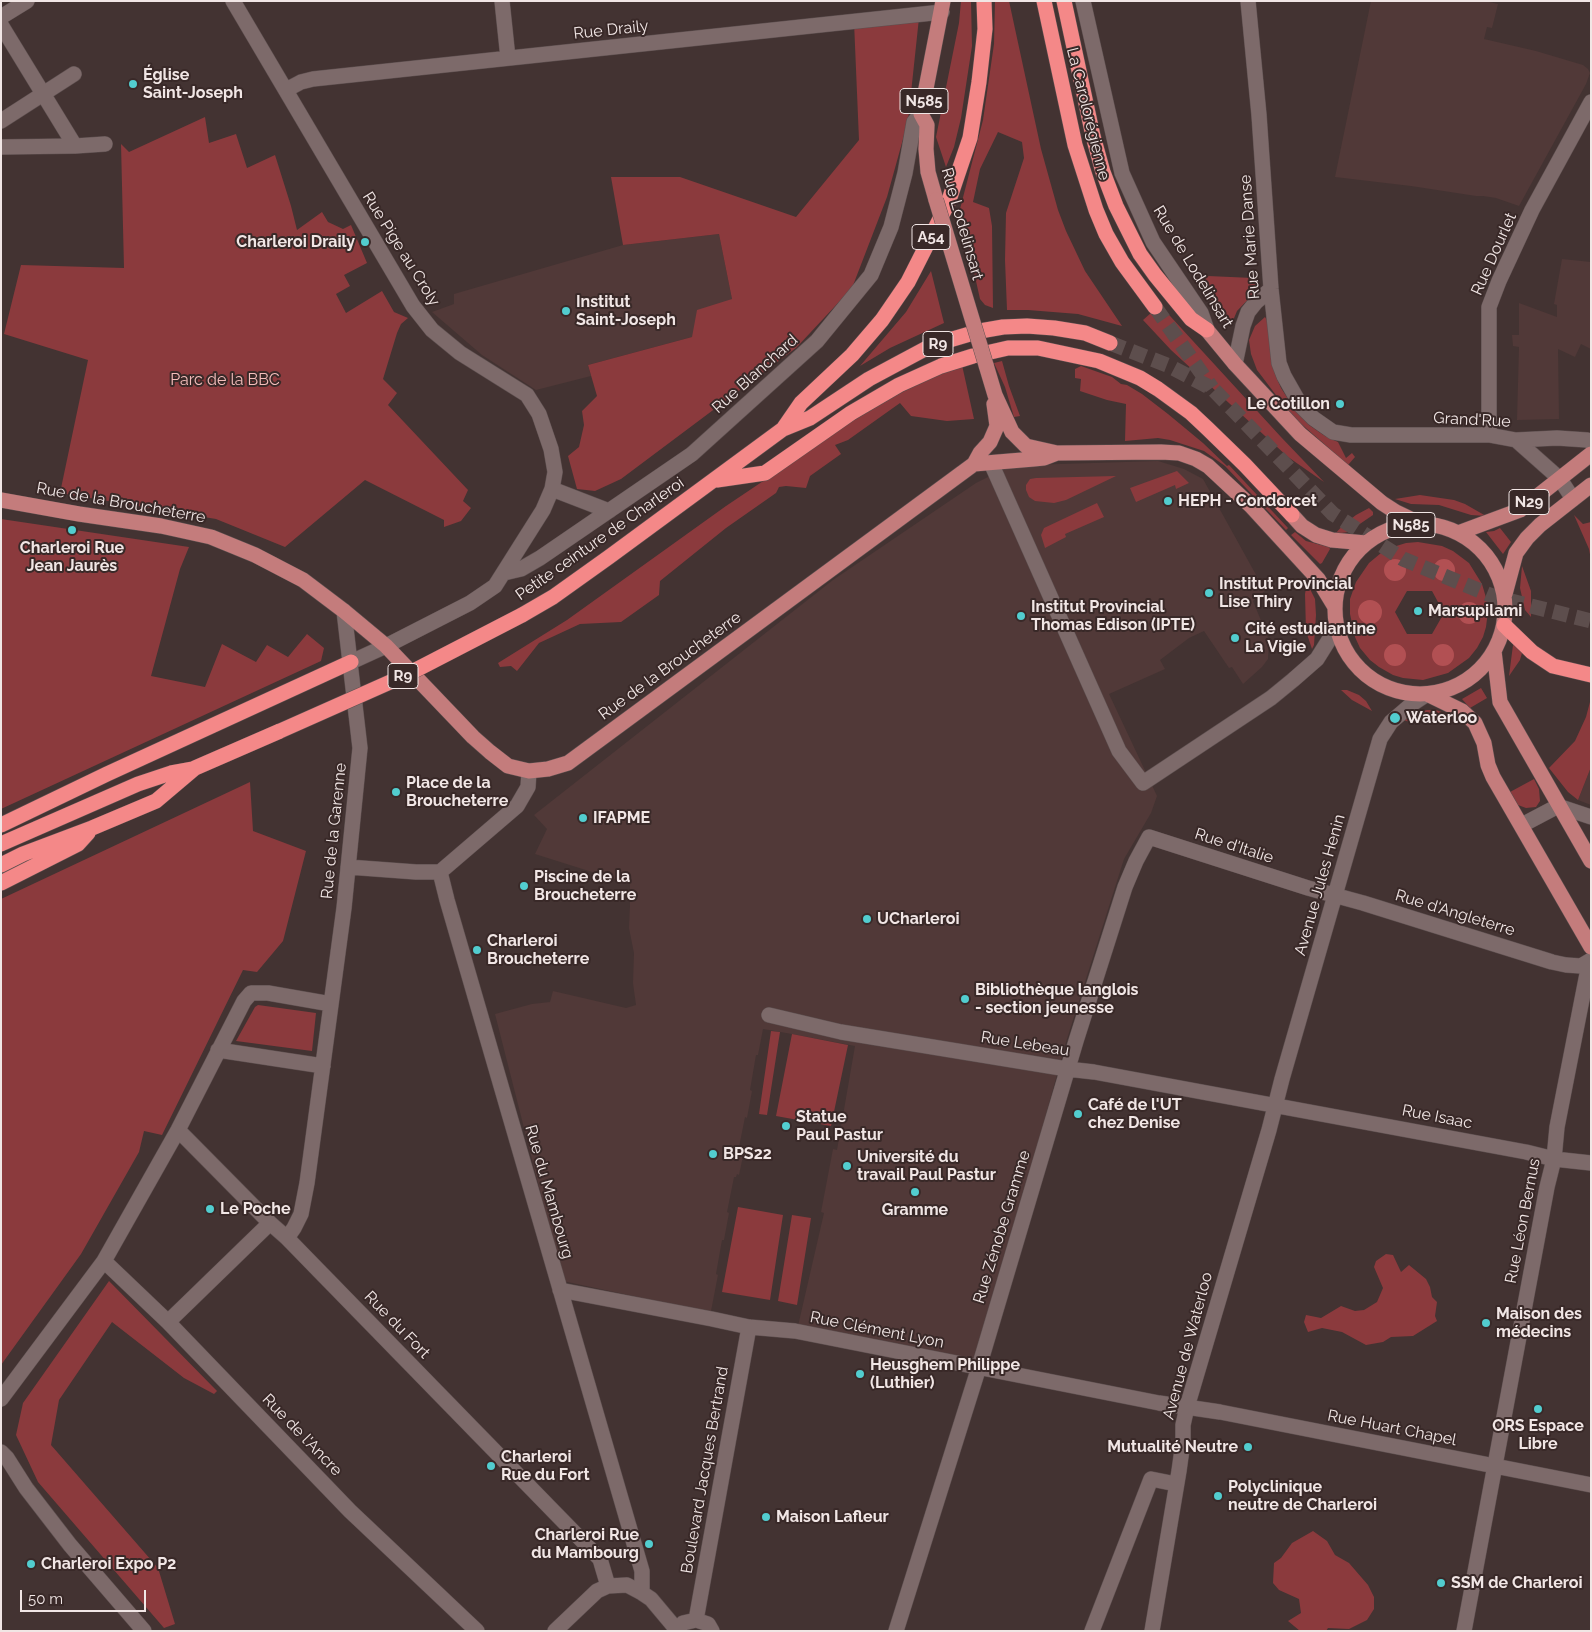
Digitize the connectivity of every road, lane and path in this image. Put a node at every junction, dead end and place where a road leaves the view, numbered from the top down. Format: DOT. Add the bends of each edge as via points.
graph roads {
  1 [pos="27,1"];
  2 [pos="233,1"];
  3 [pos="502,1"];
  4 [pos="984,1"];
  5 [pos="1044,1"];
  6 [pos="1064,1"];
  7 [pos="1083,1"];
  8 [pos="1248,1"];
  9 [pos="942,7"];
  10 [pos="1,17"];
  11 [pos="1,26"];
  12 [pos="508,58"];
  13 [pos="74,74"];
  14 [pos="286,90"];
  15 [pos="44,94"];
  16 [pos="1591,102"];
  17 [pos="921,114"];
  18 [pos="1,120"];
  19 [pos="105,144"];
  20 [pos="75,146"];
  21 [pos="1,147"];
  22 [pos="1271,289"];
  23 [pos="1155,307"];
  24 [pos="1207,330"];
  25 [pos="1110,343"];
  26 [pos="1235,364"];
  27 [pos="995,395"];
  28 [pos="783,429"];
  29 [pos="1351,434"];
  30 [pos="1489,435"];
  31 [pos="1516,440"];
  32 [pos="1591,442"];
  33 [pos="1058,453"];
  34 [pos="1591,454"];
  35 [pos="974,464"];
  36 [pos="991,464"];
  37 [pos="1560,479"];
  38 [pos="715,480"];
  39 [pos="1591,485"];
  40 [pos="552,489"];
  41 [pos="1573,499"];
  42 [pos="1,500"];
  43 [pos="609,511"];
  44 [pos="1292,515"];
  45 [pos="1423,524"];
  46 [pos="1458,533"];
  47 [pos="1366,543"];
  48 [pos="504,573"];
  49 [pos="1504,596"];
  50 [pos="1335,607"];
  51 [pos="344,612"];
  52 [pos="1504,625"];
  53 [pos="1337,627"];
  54 [pos="386,646"];
  55 [pos="1494,651"];
  56 [pos="351,662"];
  57 [pos="1591,675"];
  58 [pos="1427,694"];
  59 [pos="195,768"];
  60 [pos="529,771"];
  61 [pos="1558,806"];
  62 [pos="1591,817"];
  63 [pos="1,825"];
  64 [pos="1522,825"];
  65 [pos="92,828"];
  66 [pos="1149,837"];
  67 [pos="1,844"];
  68 [pos="1591,861"];
  69 [pos="1,865"];
  70 [pos="348,867"];
  71 [pos="440,872"];
  72 [pos="1,883"];
  73 [pos="1308,888"];
  74 [pos="1335,895"];
  75 [pos="1591,947"];
  76 [pos="1591,960"];
  77 [pos="1591,967"];
  78 [pos="331,1004"];
  79 [pos="769,1015"];
  80 [pos="218,1050"];
  81 [pos="323,1066"];
  82 [pos="1067,1069"];
  83 [pos="1276,1105"];
  84 [pos="178,1130"];
  85 [pos="1554,1159"];
  86 [pos="1591,1163"];
  87 [pos="270,1223"];
  88 [pos="287,1238"];
  89 [pos="104,1261"];
  90 [pos="560,1290"];
  91 [pos="168,1322"];
  92 [pos="749,1327"];
  93 [pos="979,1367"];
  94 [pos="1,1399"];
  95 [pos="1187,1408"];
  96 [pos="1,1452"];
  97 [pos="1494,1466"];
  98 [pos="1176,1484"];
  99 [pos="1591,1485"];
  100 [pos="608,1586"];
  101 [pos="642,1592"];
  102 [pos="696,1620"];
  103 [pos="677,1630"];
  104 [pos="144,1631"];
  105 [pos="477,1631"];
  106 [pos="555,1631"];
  107 [pos="712,1631"];
  108 [pos="896,1631"];
  109 [pos="1092,1631"];
  110 [pos="1152,1631"];
  111 [pos="1464,1631"];
  1 -- 10 [label="street"];
  2 -- 14 [label="street, Rue Pige au Croly"];
  3 -- 12 [label="street"];
  4 -- 28 [label="highway, A54" via="985,29 970,138 948,203 908,282 882,320 852,356 801,404"];
  5 -- 23 [label="highway, La Carolorégienne" via="1075,144 1096,210 1122,262"];
  6 -- 24 [label="highway" via="1093,136 1116,206 1140,254 1175,301 1191,319"];
  7 -- 24 [label="street, Rue de Lodelinsart" via="1122,173 1154,242 1201,313"];
  8 -- 22 [label="street, Rue Marie Danse"];
  9 -- 12 [label="street, Rue Draily"];
  9 -- 17 [label="main road, Rue Lodelinsart / N585"];
  11 -- 15 [label="street"];
  12 -- 14 [label="street, Rue Draily" via="313,79"];
  13 -- 15 [label="street"];
  14 -- 40 [label="street, Rue Pige au Croly" via="413,306 432,330 460,354 527,395 539,414 551,449 555,472"];
  15 -- 18 [label="street"];
  15 -- 20 [label="street"];
  16 -- 30 [label="street, Rue Dourlet" via="1532,210 1489,307"];
  17 -- 27 [label="main road, Rue Lodelinsart / N585, bridge" via="928,125 928,172"];
  17 -- 43 [label="street, Rue Blanchard" via="914,122 891,227 871,275 817,341 692,454"];
  19 -- 20 [label="street"];
  20 -- 21 [label="street"];
  22 -- 26 [label="street" via="1248,312"];
  22 -- 29 [label="street, Rue Marie Danse" via="1280,363 1294,397 1322,425 1333,432"];
  24 -- 26 [label="main road, Rue de Lodelinsart"];
  25 -- 28 [label="highway, Petite ceinture de Charleroi / R9" via="1054,328 1011,326 980,331 906,358 810,418"];
  26 -- 45 [label="main road, Rue de Lodelinsart" via="1300,434 1382,503"];
  27 -- 33 [label="main road, Rue Lodelinsart / N585" via="1012,432 1026,446"];
  27 -- 35 [label="main road, Rue Lodelinsart / N585" via="997,426"];
  28 -- 38 [label="highway, Petite ceinture de Charleroi / R9"];
  29 -- 30 [label="street, Grand'Rue"];
  30 -- 31 [label="street, Grand'Rue"];
  31 -- 32 [label="street, Grand'Rue" via="1557,438"];
  31 -- 37 [label="street"];
  33 -- 36 [label="main road, N585" via="1044,458"];
  33 -- 50 [label="main road, N585" via="1161,452 1196,459 1251,506 1318,579"];
  34 -- 37 [label="main road, N29"];
  35 -- 36 [label="main road, N585"];
  35 -- 60 [label="main road, Rue de la Broucheterre / N585" via="568,763"];
  36 -- 53 [label="street" via="1119,751 1143,783 1271,698 1317,659"];
  37 -- 41 [label="street"];
  37 -- 46 [label="main road, N29" via="1520,510"];
  38 -- 44 [label="highway" via="764,473 851,413 899,385 941,366 1008,348 1038,348 1099,361 1158,389 1191,413"];
  38 -- 59 [label="highway, Petite ceinture de Charleroi / R9, bridge" via="553,597 522,615 406,675"];
  39 -- 41 [label="main road, N29"];
  40 -- 43 [label="street"];
  40 -- 48 [label="street, Rue Pige au Croly" via="543,510"];
  41 -- 49 [label="main road, N29" via="1540,525 1516,553"];
  42 -- 51 [label="main road, Rue de la Broucheterre / N585" via="211,537 303,580"];
  43 -- 48 [label="street, Rue Blanchard" via="534,562"];
  44 -- 47 [label="main road" via="1316,536"];
  45 -- 46 [label="main road, N585"];
  45 -- 47 [label="main road, N585" via="1402,526"];
  46 -- 49 [label="main road, N585" via="1491,562"];
  47 -- 50 [label="main road, N585" via="1340,580"];
  48 -- 54 [label="street, Rue Pige au Croly" via="495,586 470,603"];
  49 -- 52 [label="main road, N585"];
  50 -- 53 [label="main road, N585"];
  51 -- 54 [label="main road, Rue de la Broucheterre / N585"];
  51 -- 56 [label="street, Rue de la Garenne"];
  52 -- 55 [label="main road, N585"];
  52 -- 57 [label="highway" via="1532,652 1553,666"];
  53 -- 58 [label="main road, N585" via="1349,655 1371,679 1388,688"];
  54 -- 56 [label="street, Rue Pige au Croly"];
  54 -- 60 [label="main road, Rue de la Broucheterre / N585" via="473,738 508,766"];
  55 -- 58 [label="main road, N585" via="1467,680"];
  55 -- 61 [label="main road" via="1500,702"];
  56 -- 63 [label="highway"];
  56 -- 70 [label="street, Rue de la Garenne" via="360,748"];
  58 -- 64 [label="main road" via="1462,711 1475,723 1493,777"];
  58 -- 74 [label="street, Avenue Jules Henin" via="1391,722 1380,739"];
  59 -- 65 [label="highway, Petite ceinture de Charleroi / R9" via="156,801"];
  59 -- 67 [label="highway" via="138,784"];
  60 -- 71 [label="street" via="528,787 517,806"];
  61 -- 62 [label="street"];
  61 -- 64 [label="street"];
  61 -- 68 [label="main road"];
  64 -- 75 [label="main road"];
  65 -- 69 [label="highway, Petite ceinture de Charleroi / R9"];
  65 -- 72 [label="highway" via="78,844"];
  66 -- 73 [label="street, Rue d'Italie"];
  66 -- 82 [label="street, Rue Zénobe Gramme" via="1125,887"];
  70 -- 71 [label="street"];
  70 -- 78 [label="street, Rue de la Garenne"];
  71 -- 90 [label="street, Rue du Mambourg"];
  73 -- 74 [label="street, Rue d'Angleterre"];
  74 -- 76 [label="street, Rue d'Angleterre" via="1552,962 1581,966"];
  74 -- 83 [label="street, Avenue Jules Henin"];
  77 -- 85 [label="street, Rue Léon Bernus" via="1559,1118"];
  78 -- 80 [label="street" via="250,993"];
  78 -- 81 [label="street, Rue de la Garenne"];
  79 -- 82 [label="street, Rue Lebeau" via="841,1032"];
  80 -- 81 [label="street"];
  80 -- 84 [label="street"];
  81 -- 88 [label="street, Rue de la Garenne" via="301,1214"];
  82 -- 83 [label="street, Rue Lebeau"];
  82 -- 93 [label="street, Rue Zénobe Gramme"];
  83 -- 85 [label="street, Rue Isaac"];
  83 -- 95 [label="street, Avenue de Waterloo"];
  84 -- 87 [label="street, Rue du Fort"];
  84 -- 89 [label="street"];
  85 -- 86 [label="street, Rue Isaac"];
  85 -- 97 [label="street, Rue Léon Bernus"];
  87 -- 88 [label="street, Rue du Fort"];
  87 -- 91 [label="street"];
  88 -- 100 [label="street, Rue du Fort" via="600,1559"];
  89 -- 91 [label="street, Rue de l'Ancre"];
  89 -- 94 [label="street"];
  90 -- 92 [label="street, Rue Clément Lyon"];
  90 -- 101 [label="street, Rue du Mambourg" via="642,1571"];
  91 -- 105 [label="street, Rue de l'Ancre" via="350,1511"];
  92 -- 93 [label="street, Rue Clément Lyon" via="795,1331"];
  92 -- 102 [label="street, Boulevard Jacques Bertrand"];
  93 -- 95 [label="street, Rue Clément Lyon"];
  93 -- 108 [label="street, Rue Zénobe Gramme"];
  95 -- 97 [label="street, Rue Huart Chapel"];
  95 -- 98 [label="street, Avenue de Waterloo"];
  96 -- 104 [label="street" via="70,1545"];
  97 -- 99 [label="street, Rue Huart Chapel"];
  97 -- 111 [label="street, Rue Léon Bernus"];
  98 -- 109 [label="street" via="1151,1479"];
  98 -- 110 [label="street, Avenue de Waterloo"];
  100 -- 101 [label="street" via="627,1585"];
  100 -- 106 [label="street" via="585,1601"];
  101 -- 103 [label="street"];
  102 -- 103 [label="street" via="683,1624"];
  102 -- 107 [label="street" via="708,1624"];
}
